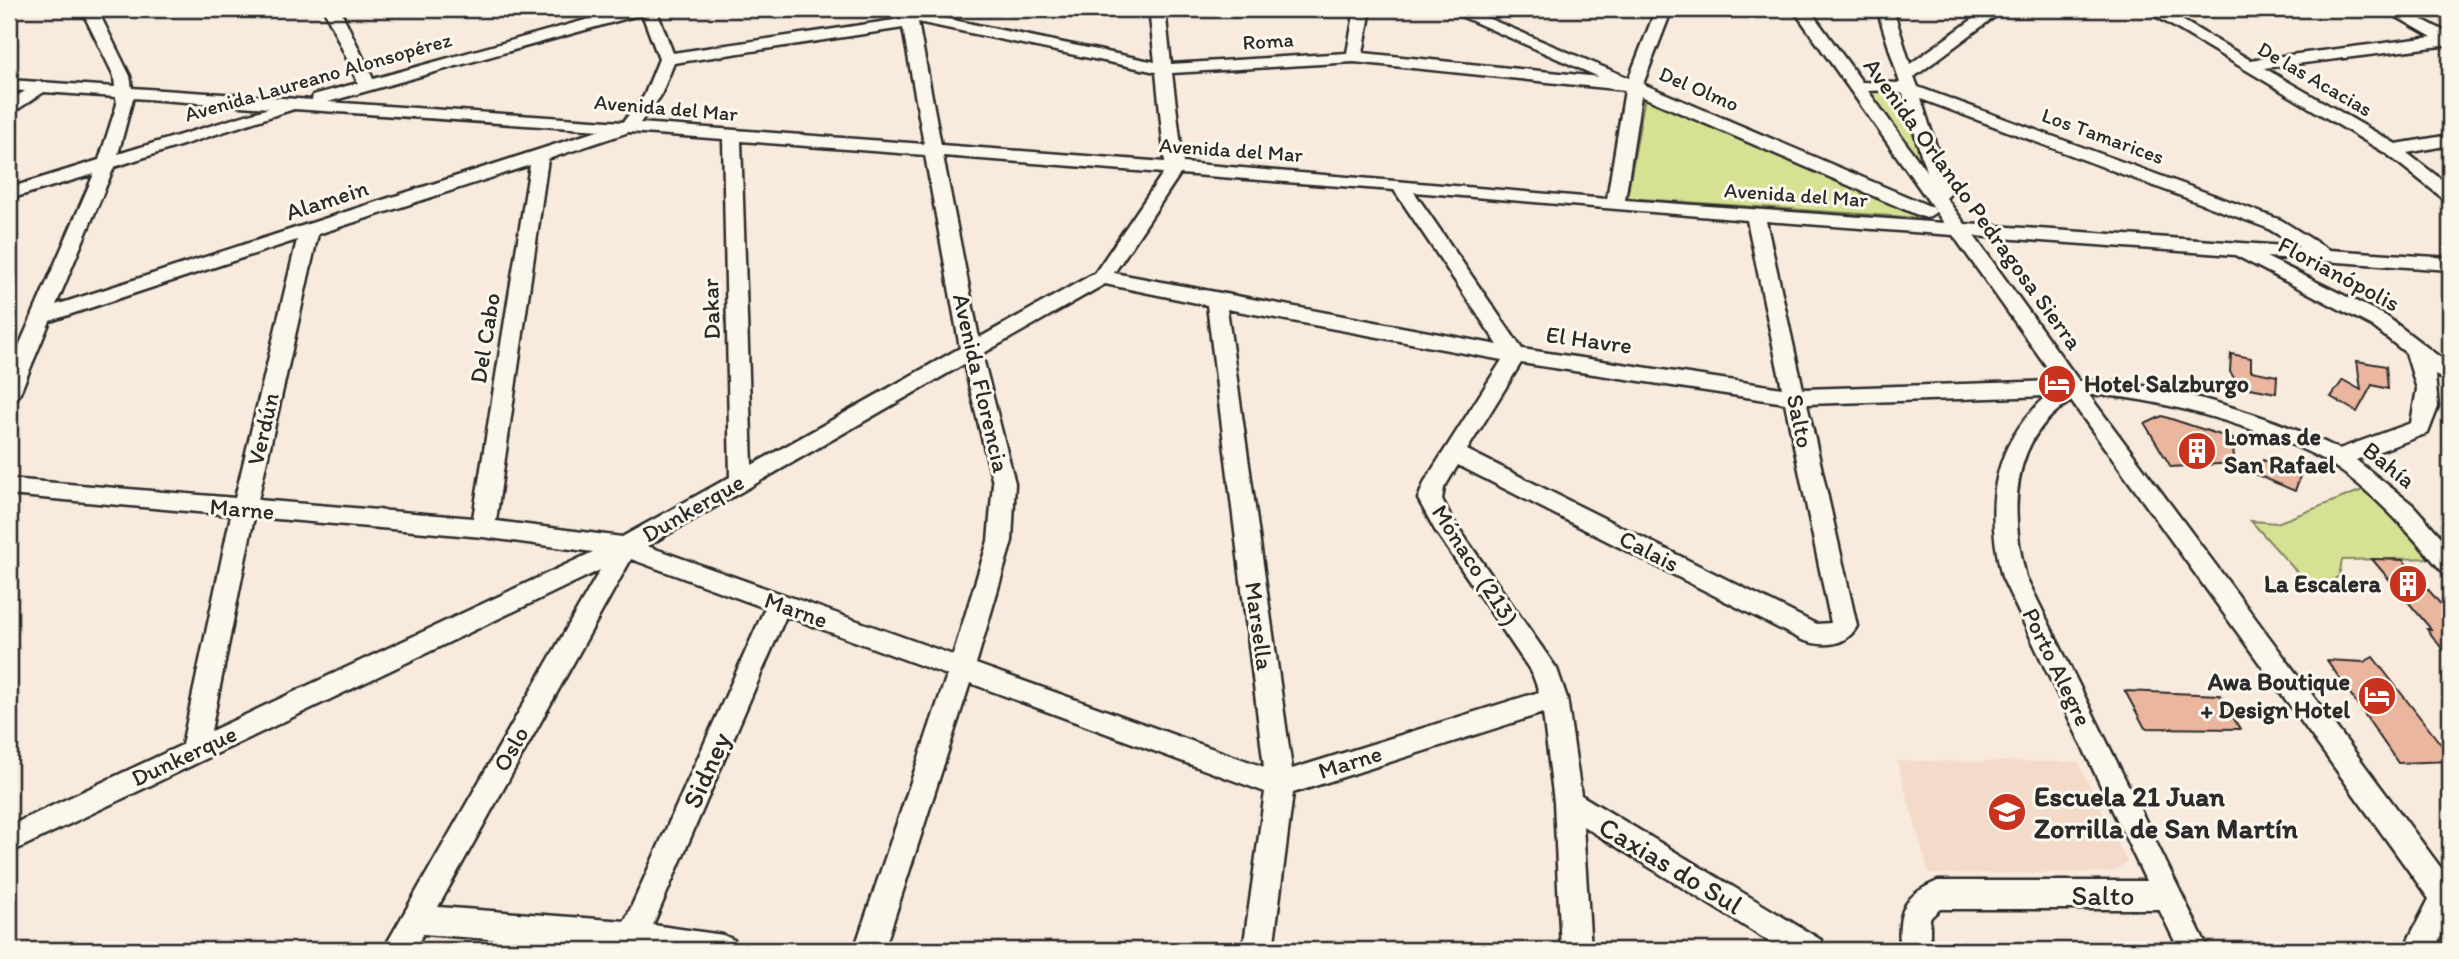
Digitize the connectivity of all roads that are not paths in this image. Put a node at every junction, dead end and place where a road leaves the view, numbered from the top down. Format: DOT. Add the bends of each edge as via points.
graph roads {
  1 [pos="89,9"];
  2 [pos="332,9"];
  3 [pos="641,9"];
  4 [pos="648,9"];
  5 [pos="1157,9"];
  6 [pos="1363,9"];
  7 [pos="1453,9"];
  8 [pos="1664,9"];
  9 [pos="1801,9"];
  10 [pos="1885,9"];
  11 [pos="1997,9"];
  12 [pos="2152,9"];
  13 [pos="2391,9"];
  14 [pos="908,15"];
  15 [pos="1895,39"];
  16 [pos="2450,40"];
  17 [pos="1942,48"];
  18 [pos="1354,57"];
  19 [pos="667,59"];
  20 [pos="2246,65"];
  21 [pos="1166,69"];
  22 [pos="1908,81"];
  23 [pos="9,85"];
  24 [pos="368,86"];
  25 [pos="1634,86"];
  26 [pos="1857,86"];
  27 [pos="41,87"];
  28 [pos="126,92"];
  29 [pos="302,104"];
  30 [pos="1918,109"];
  31 [pos="9,110"];
  32 [pos="1875,110"];
  33 [pos="628,127"];
  34 [pos="732,136"];
  35 [pos="2450,140"];
  36 [pos="2393,150"];
  37 [pos="933,151"];
  38 [pos="540,156"];
  39 [pos="107,163"];
  40 [pos="1175,168"];
  41 [pos="1400,185"];
  42 [pos="9,194"];
  43 [pos="2450,195"];
  44 [pos="1615,205"];
  45 [pos="1755,215"];
  46 [pos="1944,217"];
  47 [pos="309,231"];
  48 [pos="2233,249"];
  49 [pos="2325,255"];
  50 [pos="2450,264"];
  51 [pos="1102,277"];
  52 [pos="1216,302"];
  53 [pos="41,317"];
  54 [pos="2414,347"];
  55 [pos="971,351"];
  56 [pos="1515,355"];
  57 [pos="2450,376"];
  58 [pos="11,384"];
  59 [pos="2074,390"];
  60 [pos="1794,397"];
  61 [pos="1454,453"];
  62 [pos="2339,458"];
  63 [pos="741,480"];
  64 [pos="9,487"];
  65 [pos="244,509"];
  66 [pos="483,528"];
  67 [pos="625,548"];
  68 [pos="2450,563"];
  69 [pos="779,604"];
  70 [pos="1844,626"];
  71 [pos="961,672"];
  72 [pos="1554,698"];
  73 [pos="194,751"];
  74 [pos="1280,785"];
  75 [pos="1568,802"];
  76 [pos="9,840"];
  77 [pos="2167,895"];
  78 [pos="2448,897"];
  79 [pos="416,919"];
  80 [pos="633,936"];
  81 [pos="398,950"];
  82 [pos="723,950"];
  83 [pos="869,950"];
  84 [pos="1258,950"];
  85 [pos="1576,950"];
  86 [pos="1810,950"];
  87 [pos="1915,950"];
  88 [pos="2194,950"];
  89 [pos="2418,950"];
  1 -- 28 [label="street"];
  2 -- 24 [label="street"];
  3 -- 24 [label="street, Avenida Laureano Alonsopérez"];
  4 -- 19 [label="street"];
  5 -- 21 [label="street"];
  6 -- 18 [label="street"];
  7 -- 25 [label="street, Del Olmo"];
  8 -- 25 [label="street"];
  9 -- 26 [label="street, Avenida Orlando Pedragosa Sierra"];
  10 -- 15 [label="street"];
  11 -- 17 [label="street"];
  12 -- 20 [label="street, De las Acacias"];
  13 -- 16 [label="street"];
  14 -- 19 [label="street, Roma"];
  14 -- 21 [label="street, Roma"];
  14 -- 37 [label="street, Avenida Florencia"];
  15 -- 17 [label="street"];
  15 -- 22 [label="street"];
  16 -- 20 [label="street"];
  17 -- 22 [label="street"];
  18 -- 21 [label="street, Roma"];
  18 -- 25 [label="street, Roma"];
  19 -- 33 [label="street" via="652,97"];
  20 -- 36 [label="street, De las Acacias"];
  21 -- 40 [label="street"];
  22 -- 26 [label="street, Los Tamarices"];
  22 -- 30 [label="street"];
  22 -- 49 [label="street, Los Tamarices" via="2274,224"];
  23 -- 27 [label="street, Avenida del Mar"];
  24 -- 29 [label="street, Avenida Laureano Alonsopérez"];
  25 -- 44 [label="street"];
  25 -- 46 [label="street, Del Olmo"];
  26 -- 32 [label="street, Avenida Orlando Pedragosa Sierra"];
  27 -- 28 [label="street, Avenida del Mar"];
  27 -- 31 [label="street"];
  28 -- 29 [label="street, Avenida del Mar"];
  28 -- 39 [label="street"];
  29 -- 33 [label="street, Avenida del Mar"];
  29 -- 39 [label="street, Avenida Laureano Alonsopérez"];
  30 -- 32 [label="street" via="1895,115"];
  30 -- 46 [label="street"];
  32 -- 46 [label="street, Avenida Orlando Pedragosa Sierra"];
  33 -- 34 [label="street, Avenida del Mar"];
  33 -- 38 [label="street, Alamein"];
  34 -- 37 [label="street, Avenida del Mar"];
  34 -- 63 [label="street, Dakar"];
  35 -- 36 [label="street"];
  36 -- 43 [label="street, De las Acacias"];
  37 -- 40 [label="street, Avenida del Mar"];
  37 -- 55 [label="street, Avenida Florencia"];
  38 -- 47 [label="street, Alamein"];
  38 -- 66 [label="street, Del Cabo"];
  39 -- 42 [label="street, Avenida Laureano Alonsopérez"];
  39 -- 53 [label="street"];
  40 -- 41 [label="street, Avenida del Mar"];
  40 -- 51 [label="street, Dunkerque"];
  41 -- 44 [label="street, Avenida del Mar"];
  41 -- 56 [label="street"];
  44 -- 45 [label="street, Avenida del Mar"];
  45 -- 46 [label="street, Avenida del Mar"];
  45 -- 60 [label="street, Salto"];
  46 -- 48 [label="street, Avenida del Mar"];
  46 -- 59 [label="street, Avenida Orlando Pedragosa Sierra"];
  47 -- 53 [label="street, Alamein"];
  47 -- 65 [label="street, Verdún"];
  48 -- 49 [label="street, Avenida del Mar"];
  48 -- 54 [label="street, Florianópolis" via="2349,304"];
  49 -- 50 [label="street, Avenida del Mar"];
  51 -- 52 [label="street, El Havre"];
  51 -- 55 [label="street, Dunkerque"];
  52 -- 56 [label="street, El Havre"];
  52 -- 74 [label="street, Marsella"];
  53 -- 58 [label="street"];
  54 -- 57 [label="street, Florianópolis"];
  54 -- 62 [label="street" via="2427,377 2430,405 2420,428"];
  55 -- 63 [label="street, Dunkerque"];
  55 -- 71 [label="street, Avenida Florencia" via="1004,483 1000,541"];
  56 -- 60 [label="street, El Havre"];
  56 -- 61 [label="street, Mónaco (213)"];
  59 -- 60 [label="street, El Havre"];
  59 -- 62 [label="street, Bahía" via="2108,387 2181,401 2304,441"];
  59 -- 77 [label="street, Porto Alegre" via="2042,410 2011,468 2002,515 2006,544 2014,576"];
  59 -- 78 [label="street, Avenida Orlando Pedragosa Sierra"];
  60 -- 70 [label="street, Salto"];
  61 -- 70 [label="street, Calais" via="1811,633 1831,636"];
  61 -- 72 [label="street, Mónaco (213)" via="1430,499 1544,669"];
  62 -- 68 [label="street, Bahía" via="2404,511"];
  63 -- 67 [label="street, Dunkerque"];
  64 -- 65 [label="street, Marne"];
  65 -- 66 [label="street, Marne"];
  65 -- 73 [label="street, Verdún"];
  66 -- 67 [label="street, Marne"];
  67 -- 69 [label="street, Marne"];
  67 -- 73 [label="street, Dunkerque"];
  67 -- 79 [label="street, Oslo"];
  69 -- 71 [label="street, Marne"];
  69 -- 80 [label="street, Sidney"];
  71 -- 74 [label="street, Marne"];
  71 -- 83 [label="street, Avenida Florencia"];
  72 -- 74 [label="street, Marne"];
  72 -- 75 [label="street, Mónaco (213)"];
  73 -- 76 [label="street, Dunkerque"];
  74 -- 84 [label="street, Marsella"];
  75 -- 85 [label="street, Mónaco (213)"];
  75 -- 86 [label="street, Caxias do Sul"];
  77 -- 87 [label="street, Salto" via="1938,895 1916,910"];
  77 -- 88 [label="street, Porto Alegre"];
  78 -- 89 [label="street"];
  79 -- 80 [label="street"];
  79 -- 81 [label="street, Oslo"];
  80 -- 82 [label="street"];
}
